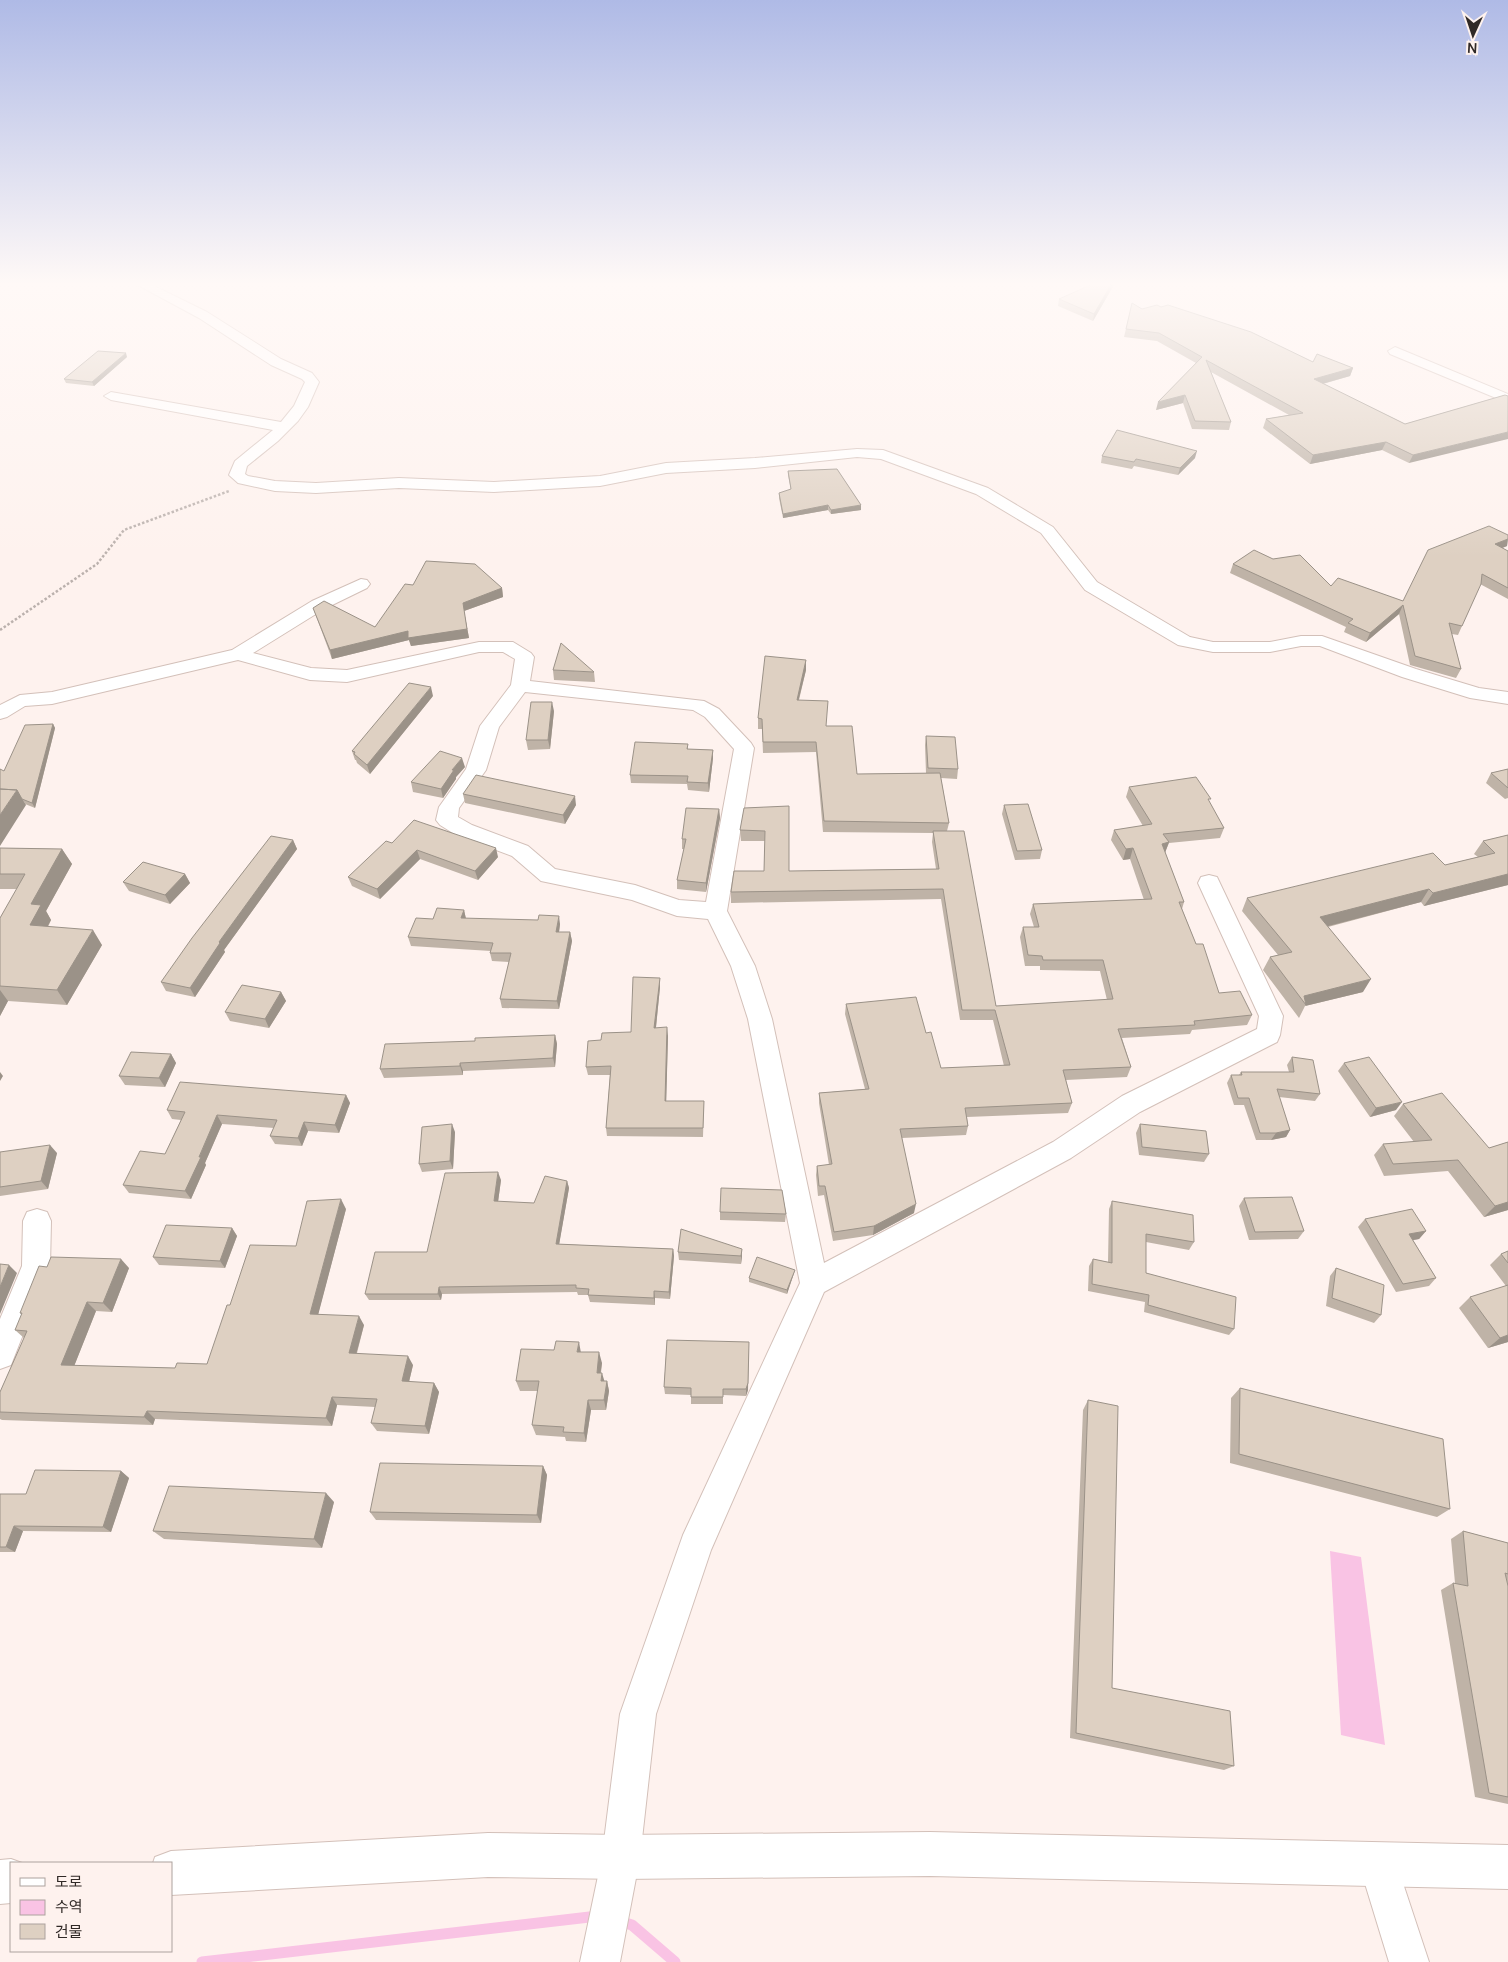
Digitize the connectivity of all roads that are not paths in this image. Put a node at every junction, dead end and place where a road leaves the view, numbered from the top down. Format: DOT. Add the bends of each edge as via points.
graph roads {
  1 [pos="303,375"];
  2 [pos="1451,375"];
  3 [pos="111,396"];
  4 [pos="1508,400"];
  5 [pos="283,427"];
  6 [pos="361,584"];
  7 [pos="238,654"];
  8 [pos="520,686"];
  9 [pos="1508,698"];
  10 [pos="0,713"];
  11 [pos="1209,884"];
  12 [pos="716,911"];
  13 [pos="37,1221"];
  14 [pos="814,1284"];
  15 [pos="0,1355"];
  16 [pos="621,1857"];
  17 [pos="1378,1864"];
  18 [pos="1508,1867"];
  19 [pos="172,1873"];
  20 [pos="600,1962"];
  21 [pos="1409,1962"];
  1 -- 5 [label="street" via="312,382 309,394 299,413"];
  2 -- 4 [label="street"];
  3 -- 5 [label="street"];
  5 -- 9 [label="street" via="240,464 237,475 243,480 275,486 316,488 399,482 494,488 600,481 666,468 857,453 884,455 982,490 1047,530 1091,586 1184,641 1213,647 1261,647 1322,641 1477,694"];
  6 -- 7 [label="street" via="318,605"];
  7 -- 8 [label="street" via="310,674 347,676 479,647 507,646 525,657"];
  7 -- 10 [label="street" via="52,698 20,701"];
  8 -- 12 [label="street" via="697,706 712,713 744,748"];
  8 -- 12 [label="street" via="490,726 476,770 449,808 447,820 464,830 520,851 549,875 635,893 677,908"];
  11 -- 14 [label="street" via="1271,1016 1268,1035 1131,1104 1062,1150"];
  12 -- 14 [label="street" via="743,966 760,1019"];
  13 -- 15 [label="street" via="36,1266"];
  14 -- 16 [label="street" via="696,1547 638,1714"];
  16 -- 17 [label="main road" via="930,1854"];
  16 -- 19 [label="main road" via="488,1855"];
  16 -- 20 [label="street"];
  17 -- 18 [label="main road"];
  17 -- 21 [label="street"];
}
